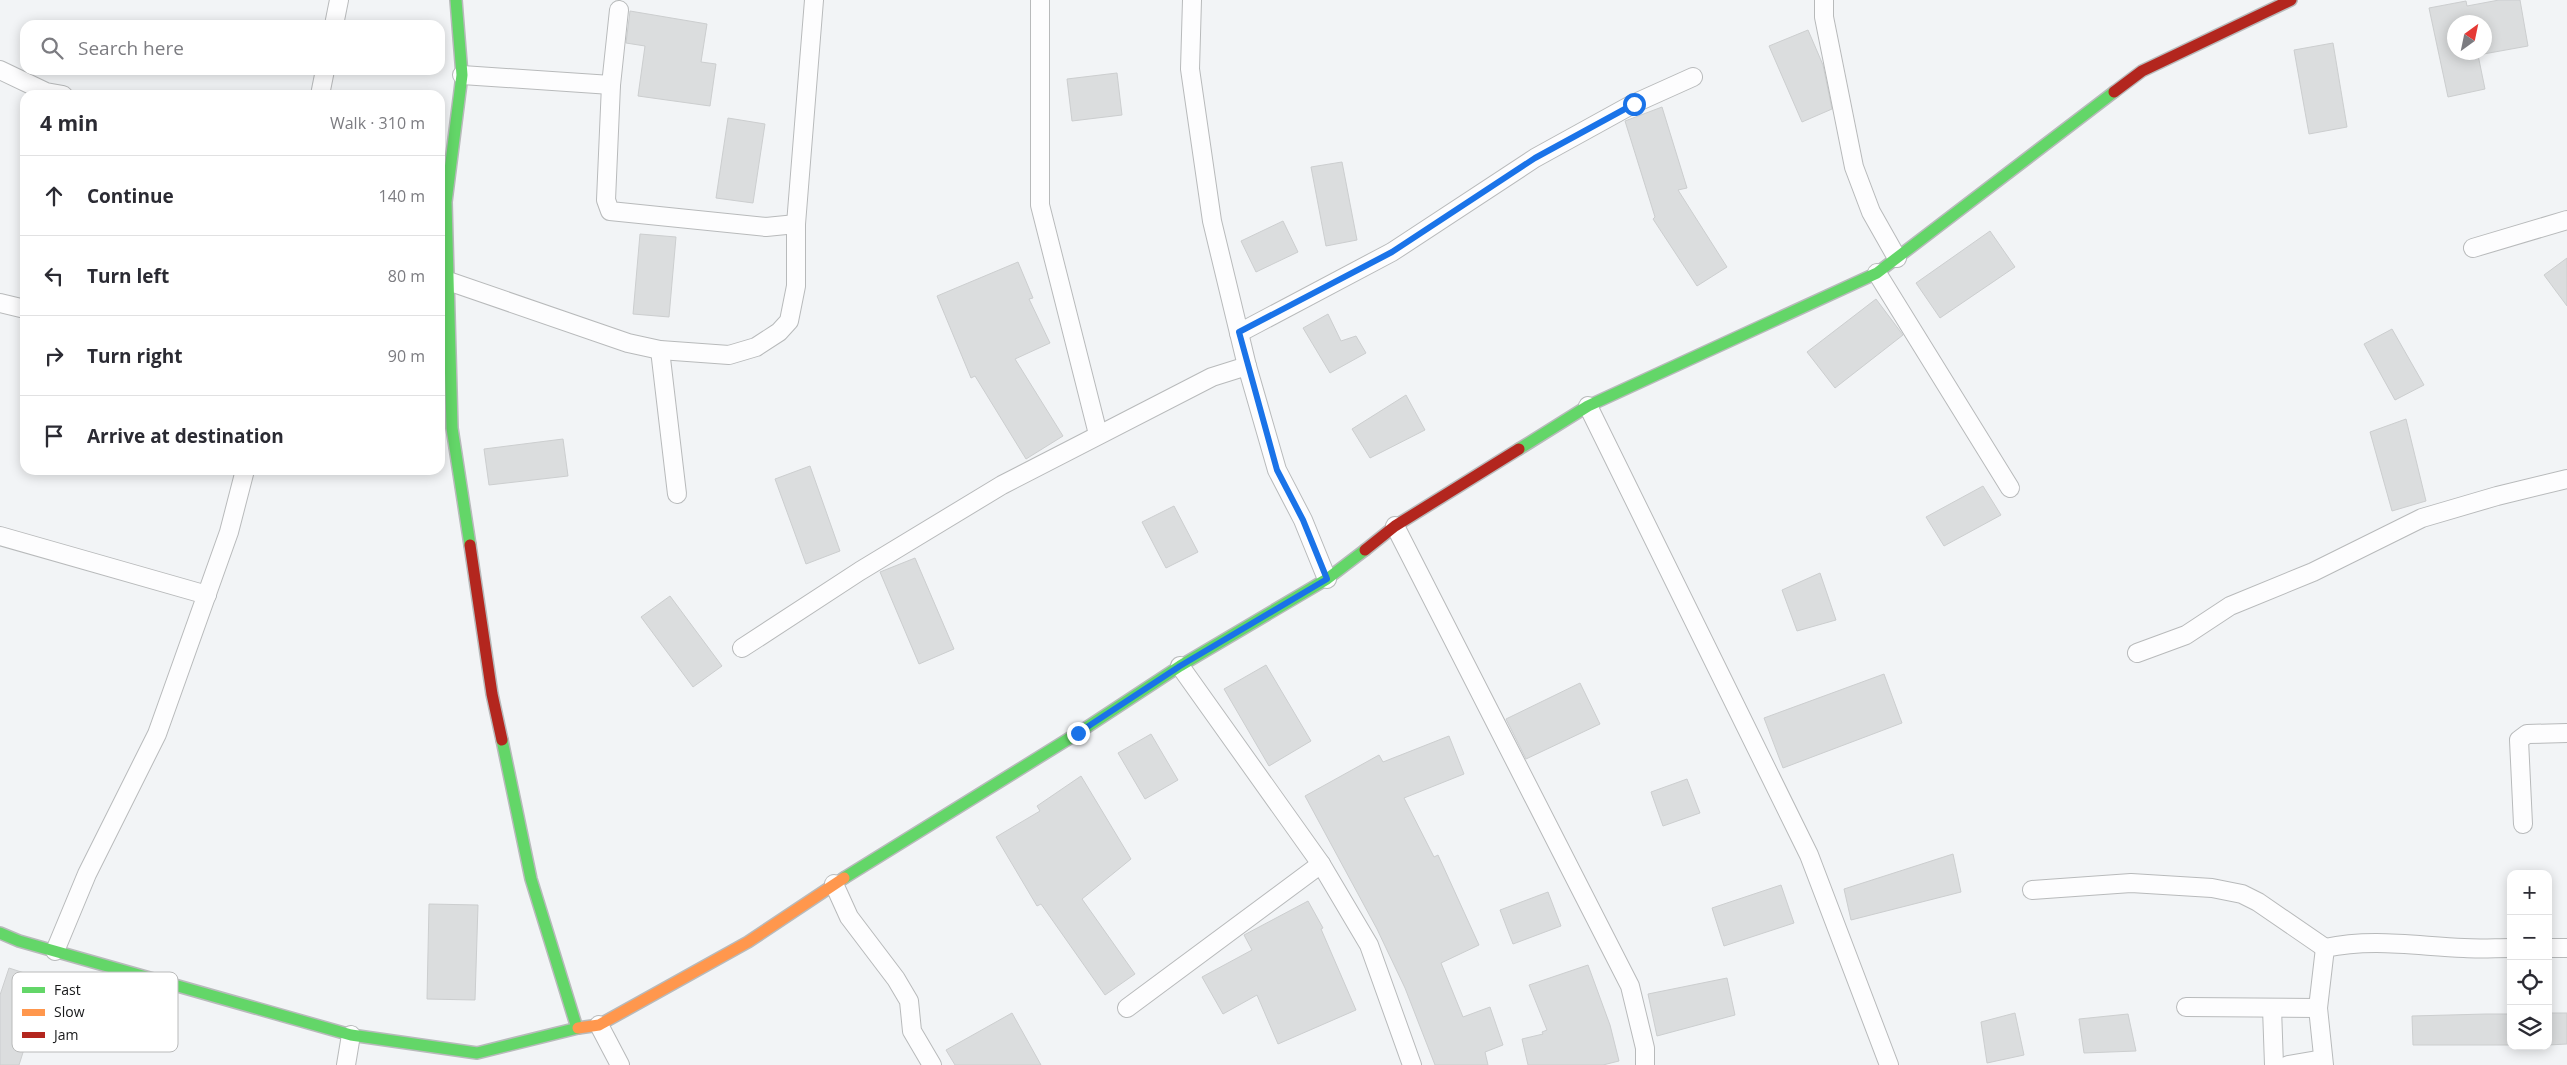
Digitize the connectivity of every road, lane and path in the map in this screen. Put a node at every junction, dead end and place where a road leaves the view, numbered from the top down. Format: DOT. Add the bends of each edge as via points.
graph roads {
  1 [pos="339,0"];
  2 [pos="456,0"];
  3 [pos="814,0"];
  4 [pos="1040,0"];
  5 [pos="1192,0"];
  6 [pos="1824,0"];
  7 [pos="2291,0"];
  8 [pos="619,10"];
  9 [pos="335,20"];
  10 [pos="0,70"];
  11 [pos="324,75"];
  12 [pos="462,75"];
  13 [pos="1693,77"];
  14 [pos="611,85"];
  15 [pos="42,90"];
  16 [pos="321,90"];
  17 [pos="2567,220"];
  18 [pos="796,224"];
  19 [pos="2473,248"];
  20 [pos="1897,258"];
  21 [pos="1877,273"];
  22 [pos="448,281"];
  23 [pos="0,303"];
  24 [pos="20,307"];
  25 [pos="1239,332"];
  26 [pos="660,350"];
  27 [pos="1247,366"];
  28 [pos="1588,406"];
  29 [pos="1098,434"];
  30 [pos="244,475"];
  31 [pos="2567,480"];
  32 [pos="2010,488"];
  33 [pos="676,494"];
  34 [pos="1395,526"];
  35 [pos="0,536"];
  36 [pos="1327,579"];
  37 [pos="207,595"];
  38 [pos="742,648"];
  39 [pos="2137,652"];
  40 [pos="1180,666"];
  41 [pos="2567,733"];
  42 [pos="2523,824"];
  43 [pos="1322,864"];
  44 [pos="834,884"];
  45 [pos="2032,890"];
  46 [pos="0,933"];
  47 [pos="2325,948"];
  48 [pos="2507,948"];
  49 [pos="2552,948"];
  50 [pos="2567,948"];
  51 [pos="55,950"];
  52 [pos="132,972"];
  53 [pos="178,985"];
  54 [pos="2186,1007"];
  55 [pos="1126,1008"];
  56 [pos="2272,1008"];
  57 [pos="2318,1008"];
  58 [pos="599,1025"];
  59 [pos="577,1028"];
  60 [pos="351,1035"];
  61 [pos="479,1059"];
  62 [pos="2323,1062"];
  63 [pos="346,1065"];
  64 [pos="620,1065"];
  65 [pos="932,1065"];
  66 [pos="1412,1065"];
  67 [pos="1645,1065"];
  68 [pos="1889,1065"];
  69 [pos="2274,1065"];
  70 [pos="2288,1065"];
  1 -- 9 [label="street"];
  2 -- 12 [label="street"];
  3 -- 18 [label="street"];
  4 -- 29 [label="street" via="1040,205"];
  5 -- 25 [label="street" via="1190,69 1212,221"];
  6 -- 20 [label="street" via="1824,17 1854,167 1871,212"];
  7 -- 20 [label="street" via="2142,71"];
  8 -- 14 [label="street"];
  10 -- 15 [label="street"];
  11 -- 16 [label="street"];
  12 -- 14 [label="street"];
  12 -- 22 [label="street" via="446,202"];
  13 -- 25 [label="street" via="1634,104 1535,158 1392,252"];
  14 -- 18 [label="street" via="606,200 610,210 766,227"];
  17 -- 19 [label="street"];
  18 -- 26 [label="street" via="798,254 793,308 789,321 779,332 756,347 729,355"];
  20 -- 21 [label="street"];
  21 -- 28 [label="street"];
  21 -- 32 [label="street"];
  22 -- 26 [label="street" via="628,343"];
  22 -- 59 [label="street" via="452,428 492,694 532,879"];
  23 -- 24 [label="street"];
  25 -- 27 [label="street"];
  26 -- 33 [label="street"];
  27 -- 29 [label="street" via="1212,377"];
  27 -- 36 [label="street" via="1277,470 1303,520"];
  28 -- 34 [label="street"];
  28 -- 68 [label="street" via="1809,855"];
  29 -- 38 [label="street" via="994,490 860,571"];
  30 -- 37 [label="street" via="229,532"];
  31 -- 39 [label="street" via="2422,518 2313,572 2230,606 2186,635"];
  34 -- 36 [label="street"];
  34 -- 67 [label="street" via="1630,986 1645,1048"];
  35 -- 37 [label="street"];
  36 -- 40 [label="street"];
  37 -- 51 [label="street" via="157,734 86,874"];
  40 -- 43 [label="street"];
  40 -- 44 [label="street"];
  41 -- 42 [label="street" via="2527,734 2519,740"];
  43 -- 55 [label="street"];
  43 -- 66 [label="street" via="1369,945"];
  44 -- 58 [label="street" via="748,942"];
  44 -- 65 [label="street" via="849,917 896,979 908,1001 912,1031"];
  45 -- 47 [label="street" via="2131,883 2212,888 2242,894 2258,902"];
  46 -- 51 [label="street"];
  47 -- 48 [label="street" via="2351,942 2390,942"];
  47 -- 57 [label="street"];
  49 -- 50 [label="street"];
  51 -- 52 [label="street"];
  53 -- 60 [label="street"];
  54 -- 56 [label="street"];
  56 -- 57 [label="street"];
  56 -- 69 [label="street"];
  57 -- 62 [label="street"];
  58 -- 59 [label="street"];
  58 -- 64 [label="street"];
  59 -- 61 [label="street"];
  60 -- 61 [label="street"];
  60 -- 63 [label="street"];
  62 -- 70 [label="street"];
}
